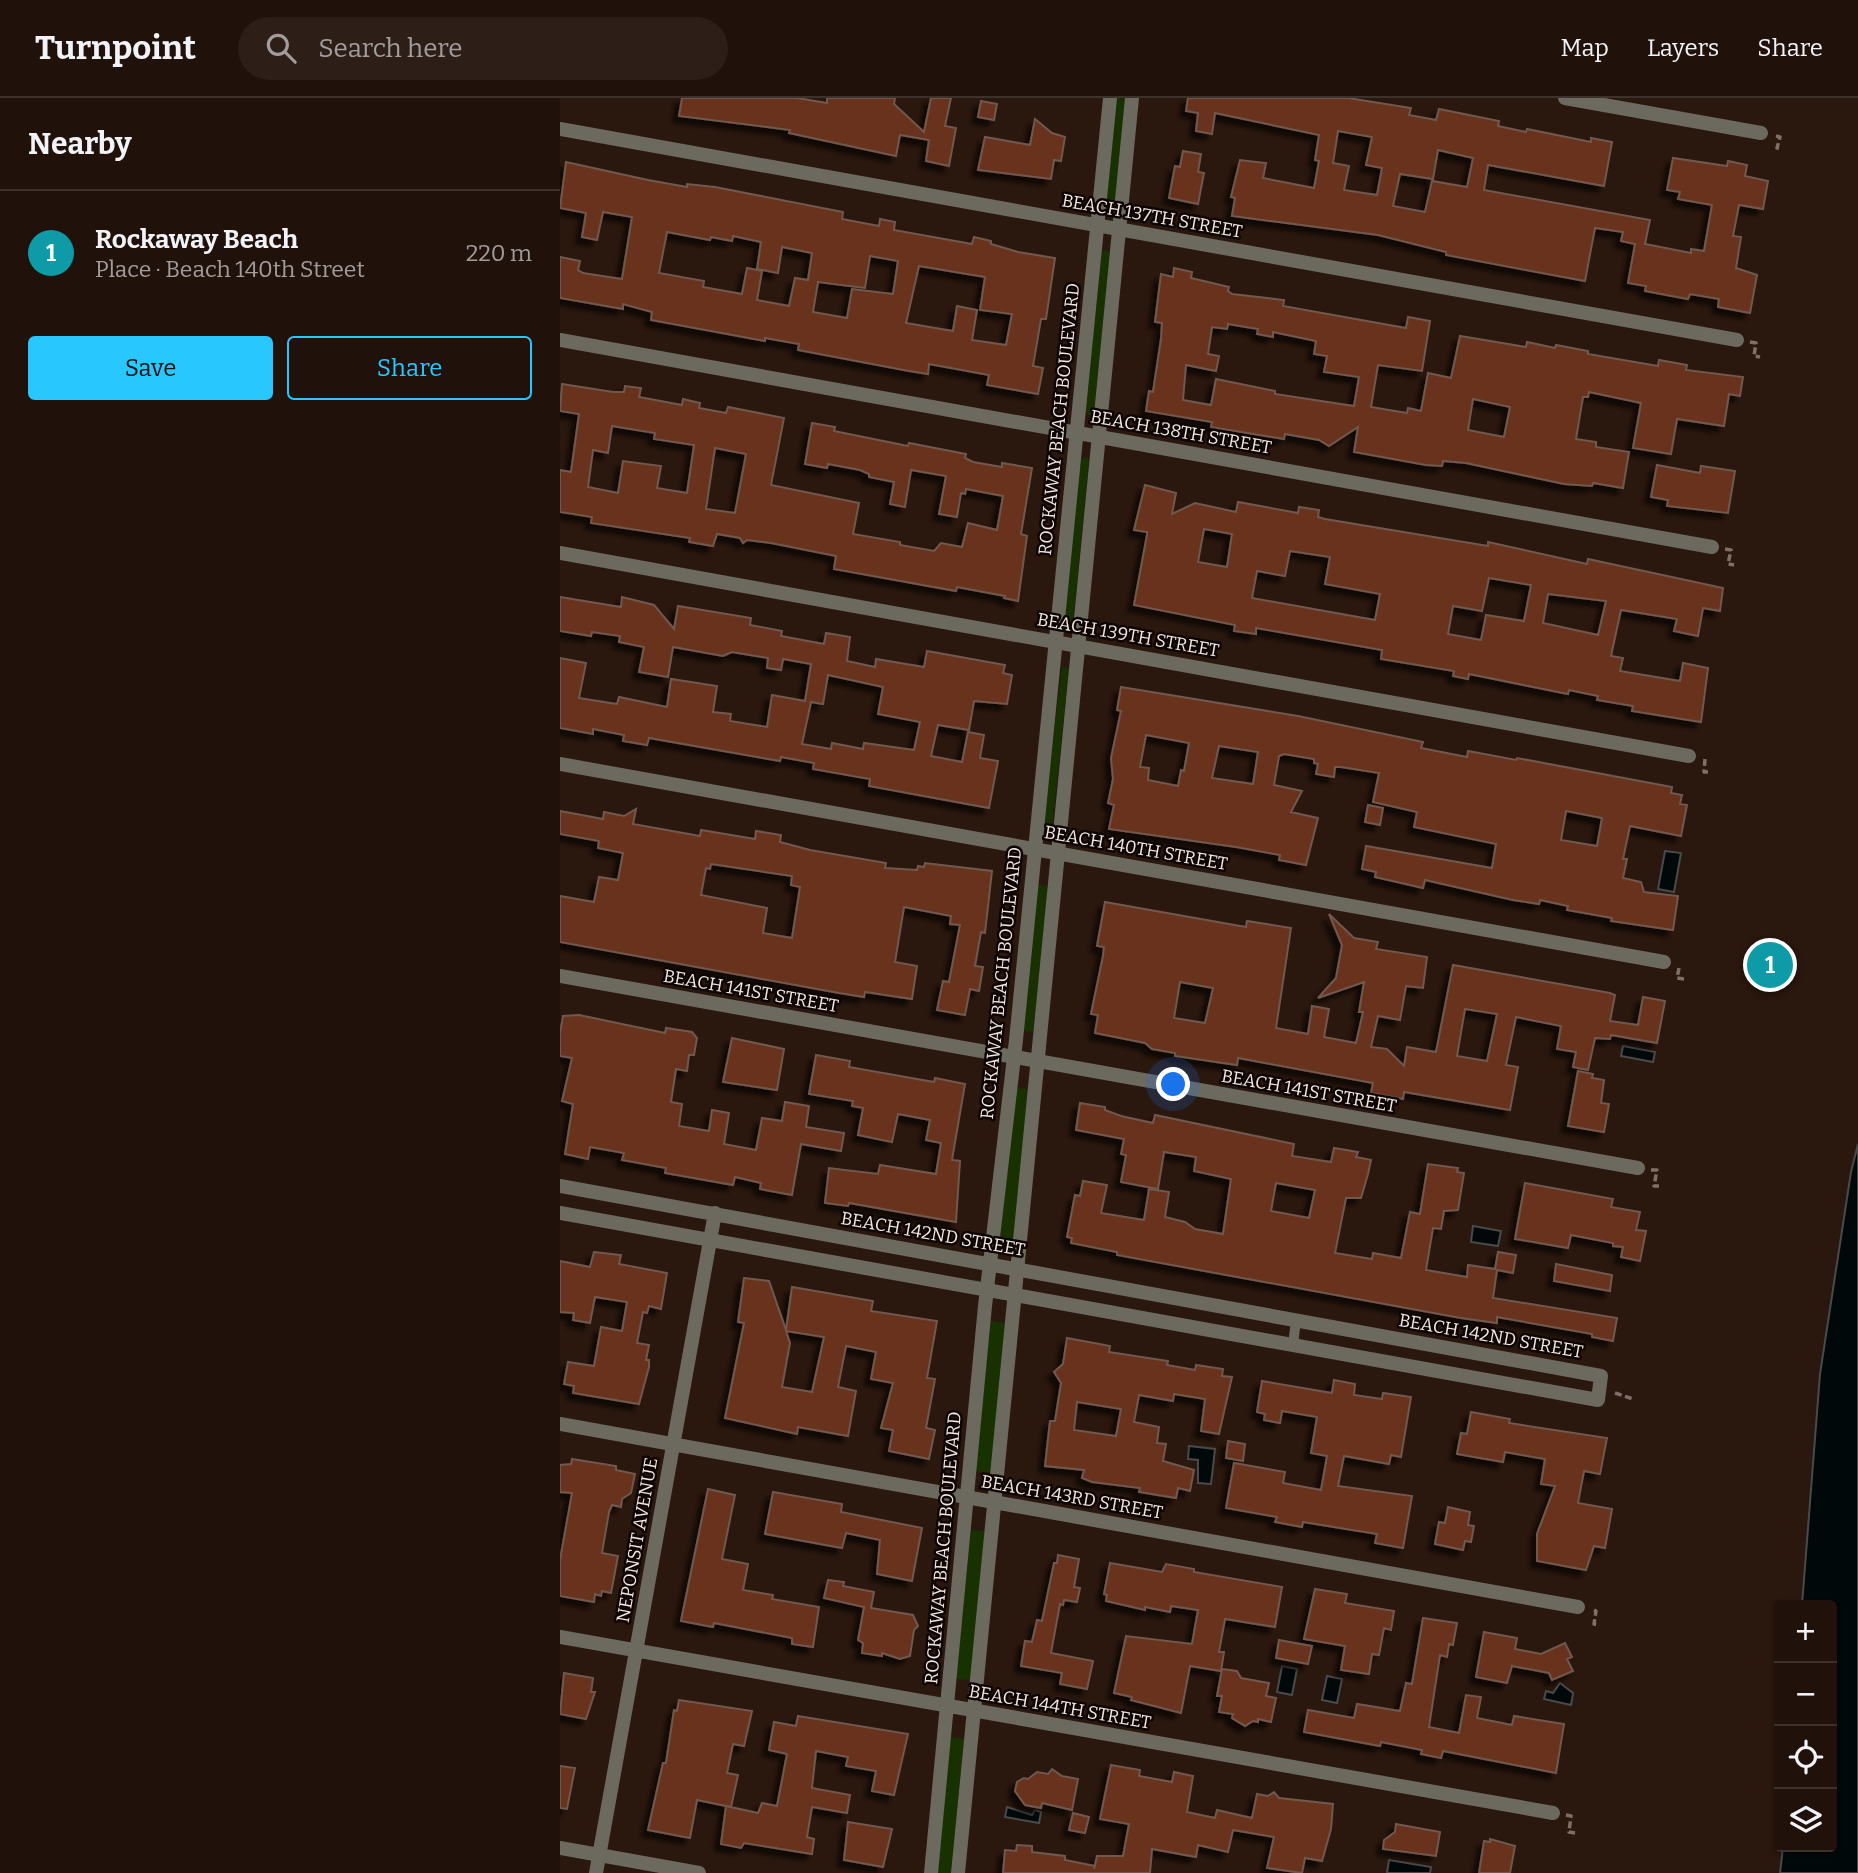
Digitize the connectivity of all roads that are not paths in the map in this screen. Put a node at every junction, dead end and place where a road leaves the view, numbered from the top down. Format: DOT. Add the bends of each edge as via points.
graph roads {
  1 [pos="1111,98"];
  2 [pos="1132,98"];
  3 [pos="1565,98"];
  4 [pos="560,129"];
  5 [pos="1760,133"];
  6 [pos="1097,226"];
  7 [pos="1119,230"];
  8 [pos="560,340"];
  9 [pos="1737,340"];
  10 [pos="1078,433"];
  11 [pos="1100,437"];
  12 [pos="1712,547"];
  13 [pos="560,553"];
  14 [pos="1055,642"];
  15 [pos="1078,645"];
  16 [pos="1689,756"];
  17 [pos="560,764"];
  18 [pos="1035,850"];
  19 [pos="1057,854"];
  20 [pos="1664,962"];
  21 [pos="560,976"];
  22 [pos="1013,1058"];
  23 [pos="1038,1063"];
  24 [pos="1638,1168"];
  25 [pos="560,1186"];
  26 [pos="560,1213"];
  27 [pos="715,1213"];
  28 [pos="711,1240"];
  29 [pos="990,1264"];
  30 [pos="1018,1269"];
  31 [pos="987,1290"];
  32 [pos="1016,1295"];
  33 [pos="1296,1320"];
  34 [pos="1293,1345"];
  35 [pos="560,1424"];
  36 [pos="674,1445"];
  37 [pos="967,1498"];
  38 [pos="995,1502"];
  39 [pos="1578,1608"];
  40 [pos="560,1637"];
  41 [pos="636,1651"];
  42 [pos="948,1706"];
  43 [pos="976,1712"];
  44 [pos="1553,1813"];
  45 [pos="560,1848"];
  46 [pos="600,1855"];
  47 [pos="596,1873"];
  48 [pos="699,1873"];
  49 [pos="931,1873"];
  50 [pos="958,1873"];
  1 -- 6 [label="street, ROCKAWAY BEACH BOULEVARD"];
  2 -- 7 [label="street"];
  3 -- 5 [label="street"];
  4 -- 6 [label="street, BEACH 137TH STREET"];
  6 -- 7 [label="street, BEACH 137TH STREET"];
  6 -- 10 [label="street, ROCKAWAY BEACH BOULEVARD"];
  7 -- 9 [label="street, BEACH 137TH STREET"];
  7 -- 11 [label="street"];
  8 -- 10 [label="street, BEACH 138TH STREET"];
  10 -- 11 [label="street, BEACH 138TH STREET"];
  10 -- 14 [label="street, ROCKAWAY BEACH BOULEVARD"];
  11 -- 12 [label="street, BEACH 138TH STREET"];
  11 -- 15 [label="street"];
  13 -- 14 [label="street, BEACH 139TH STREET"];
  14 -- 15 [label="street, BEACH 139TH STREET"];
  14 -- 18 [label="street, ROCKAWAY BEACH BOULEVARD"];
  15 -- 16 [label="street, BEACH 139TH STREET"];
  15 -- 19 [label="street"];
  17 -- 18 [label="street, BEACH 140TH STREET"];
  18 -- 19 [label="street, BEACH 140TH STREET"];
  18 -- 22 [label="street, ROCKAWAY BEACH BOULEVARD"];
  19 -- 20 [label="street, BEACH 140TH STREET"];
  19 -- 23 [label="street"];
  21 -- 22 [label="street, BEACH 141ST STREET"];
  22 -- 23 [label="street, BEACH 141ST STREET"];
  22 -- 29 [label="street, ROCKAWAY BEACH BOULEVARD"];
  23 -- 24 [label="street, BEACH 141ST STREET"];
  23 -- 30 [label="street"];
  25 -- 27 [label="street, BEACH 142ND STREET"];
  26 -- 28 [label="street, BEACH 142ND STREET"];
  27 -- 28 [label="street, NEPONSIT AVENUE"];
  27 -- 29 [label="street, BEACH 142ND STREET"];
  28 -- 31 [label="street, BEACH 142ND STREET"];
  28 -- 36 [label="street, NEPONSIT AVENUE"];
  29 -- 30 [label="street, BEACH 142ND STREET"];
  29 -- 31 [label="street, ROCKAWAY BEACH BOULEVARD"];
  30 -- 32 [label="street"];
  30 -- 33 [label="street, BEACH 142ND STREET"];
  31 -- 32 [label="street, BEACH 142ND STREET"];
  31 -- 37 [label="street, ROCKAWAY BEACH BOULEVARD"];
  32 -- 34 [label="street, BEACH 142ND STREET"];
  32 -- 38 [label="street"];
  33 -- 34 [label="lane"];
  33 -- 34 [label="street, BEACH 142ND STREET" via="1601,1376 1598,1400"];
  35 -- 36 [label="street, BEACH 143RD STREET"];
  36 -- 37 [label="street, BEACH 143RD STREET"];
  36 -- 41 [label="street, NEPONSIT AVENUE"];
  37 -- 38 [label="street, BEACH 143RD STREET"];
  37 -- 42 [label="street, ROCKAWAY BEACH BOULEVARD"];
  38 -- 39 [label="street, BEACH 143RD STREET"];
  38 -- 43 [label="street"];
  40 -- 41 [label="street, BEACH 144TH STREET"];
  41 -- 42 [label="street, BEACH 144TH STREET"];
  41 -- 46 [label="street, NEPONSIT AVENUE"];
  42 -- 43 [label="street, BEACH 144TH STREET"];
  42 -- 49 [label="street, ROCKAWAY BEACH BOULEVARD"];
  43 -- 44 [label="street, BEACH 144TH STREET"];
  43 -- 50 [label="street"];
  45 -- 46 [label="street"];
  46 -- 47 [label="street, NEPONSIT AVENUE"];
  46 -- 48 [label="street"];
}
